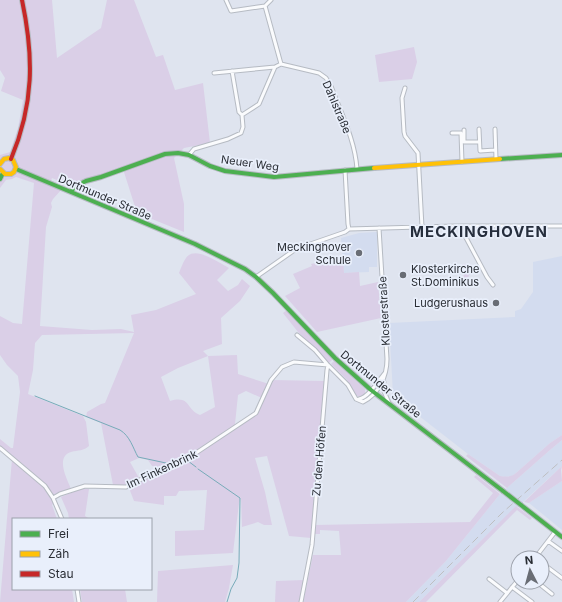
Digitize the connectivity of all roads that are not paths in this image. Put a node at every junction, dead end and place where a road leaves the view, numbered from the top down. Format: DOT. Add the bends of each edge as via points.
graph roads {
  1 [pos="22,0"];
  2 [pos="226,0"];
  3 [pos="271,0"];
  4 [pos="264,6"];
  5 [pos="281,64"];
  6 [pos="275,68"];
  7 [pos="232,72"];
  8 [pos="214,73"];
  9 [pos="405,88"];
  10 [pos="242,116"];
  11 [pos="495,128"];
  12 [pos="479,129"];
  13 [pos="464,130"];
  14 [pos="452,133"];
  15 [pos="463,142"];
  16 [pos="479,142"];
  17 [pos="495,150"];
  18 [pos="562,154"];
  19 [pos="189,155"];
  20 [pos="11,159"];
  21 [pos="496,159"];
  22 [pos="462,162"];
  23 [pos="0,163"];
  24 [pos="418,165"];
  25 [pos="357,169"];
  26 [pos="16,170"];
  27 [pos="344,170"];
  28 [pos="1,171"];
  29 [pos="0,179"];
  30 [pos="71,192"];
  31 [pos="461,226"];
  32 [pos="562,226"];
  33 [pos="422,227"];
  34 [pos="379,228"];
  35 [pos="350,229"];
  36 [pos="256,277"];
  37 [pos="493,285"];
  38 [pos="297,334"];
  39 [pos="328,364"];
  40 [pos="385,373"];
  41 [pos="384,380"];
  42 [pos="373,391"];
  43 [pos="389,403"];
  44 [pos="0,448"];
  45 [pos="53,498"];
  46 [pos="62,518"];
  47 [pos="555,532"];
  48 [pos="562,537"];
  49 [pos="548,541"];
  50 [pos="541,550"];
  51 [pos="562,551"];
  52 [pos="550,569"];
  53 [pos="562,578"];
  54 [pos="489,579"];
  55 [pos="510,589"];
  56 [pos="77,590"];
  57 [pos="516,590"];
  58 [pos="547,590"];
  59 [pos="507,593"];
  60 [pos="552,594"];
  61 [pos="79,602"];
  62 [pos="301,602"];
  63 [pos="500,602"];
  64 [pos="532,602"];
  1 -- 20 [label="main road" via="28,26 28,92 20,136"];
  2 -- 4 [label="street" via="231,10"];
  3 -- 4 [label="street"];
  4 -- 5 [label="street"];
  5 -- 6 [label="street"];
  5 -- 25 [label="street, Dahlstraße" via="320,73 326,78 353,147"];
  6 -- 7 [label="street"];
  6 -- 10 [label="street" via="259,104"];
  7 -- 8 [label="street"];
  7 -- 10 [label="street" via="239,112"];
  9 -- 24 [label="street" via="402,98 404,132 418,153"];
  10 -- 19 [label="street" via="243,127 240,133 194,149"];
  11 -- 17 [label="street"];
  12 -- 16 [label="street"];
  13 -- 15 [label="street"];
  14 -- 15 [label="street" via="461,133"];
  15 -- 16 [label="street"];
  15 -- 22 [label="street"];
  16 -- 17 [label="street" via="480,151"];
  17 -- 21 [label="street"];
  18 -- 21 [label="main road, Neuer Weg"];
  19 -- 27 [label="main road, Neuer Weg" via="225,171 274,177"];
  19 -- 30 [label="main road, Neuer Weg" via="164,154 151,158 86,181 74,187"];
  20 -- 23 [label="main road" via="6,158"];
  20 -- 26 [label="main road" via="15,162"];
  21 -- 22 [label="main road, Neuer Weg"];
  22 -- 24 [label="main road, Neuer Weg"];
  24 -- 25 [label="main road, Neuer Weg"];
  24 -- 33 [label="street"];
  25 -- 27 [label="main road, Neuer Weg"];
  26 -- 28 [label="main road" via="10,175"];
  26 -- 30 [label="main road, Dortmunder Straße"];
  27 -- 35 [label="street"];
  28 -- 29 [label="main road"];
  30 -- 36 [label="main road, Dortmunder Straße" via="200,246"];
  31 -- 32 [label="street"];
  31 -- 33 [label="street"];
  31 -- 37 [label="street"];
  33 -- 34 [label="street"];
  34 -- 35 [label="street"];
  34 -- 40 [label="street, Klosterstraße" via="387,359"];
  35 -- 36 [label="street" via="296,249"];
  36 -- 42 [label="main road, Dortmunder Straße" via="335,358"];
  38 -- 39 [label="street"];
  39 -- 42 [label="street" via="348,385 356,399 363,402 369,399"];
  39 -- 45 [label="street, Im Finkenbrink" via="294,362 282,367 272,380 256,413 190,457 126,487 85,486"];
  39 -- 62 [label="street, Zu den Höfen" via="312,545"];
  40 -- 41 [label="street, Klosterstraße"];
  40 -- 42 [label="street"];
  41 -- 42 [label="street"];
  41 -- 43 [label="street" via="383,389"];
  42 -- 43 [label="main road, Dortmunder Straße"];
  43 -- 47 [label="main road, Dortmunder Straße, bridge"];
  44 -- 45 [label="street" via="46,486"];
  45 -- 46 [label="street"];
  47 -- 48 [label="main road, Dortmunder Straße"];
  47 -- 49 [label="street"];
  49 -- 50 [label="street"];
  49 -- 51 [label="street"];
  52 -- 53 [label="street"];
  54 -- 59 [label="street"];
  55 -- 59 [label="street"];
  56 -- 61 [label="street"];
  57 -- 64 [label="street"];
  58 -- 60 [label="street"];
  59 -- 63 [label="street"];
}
